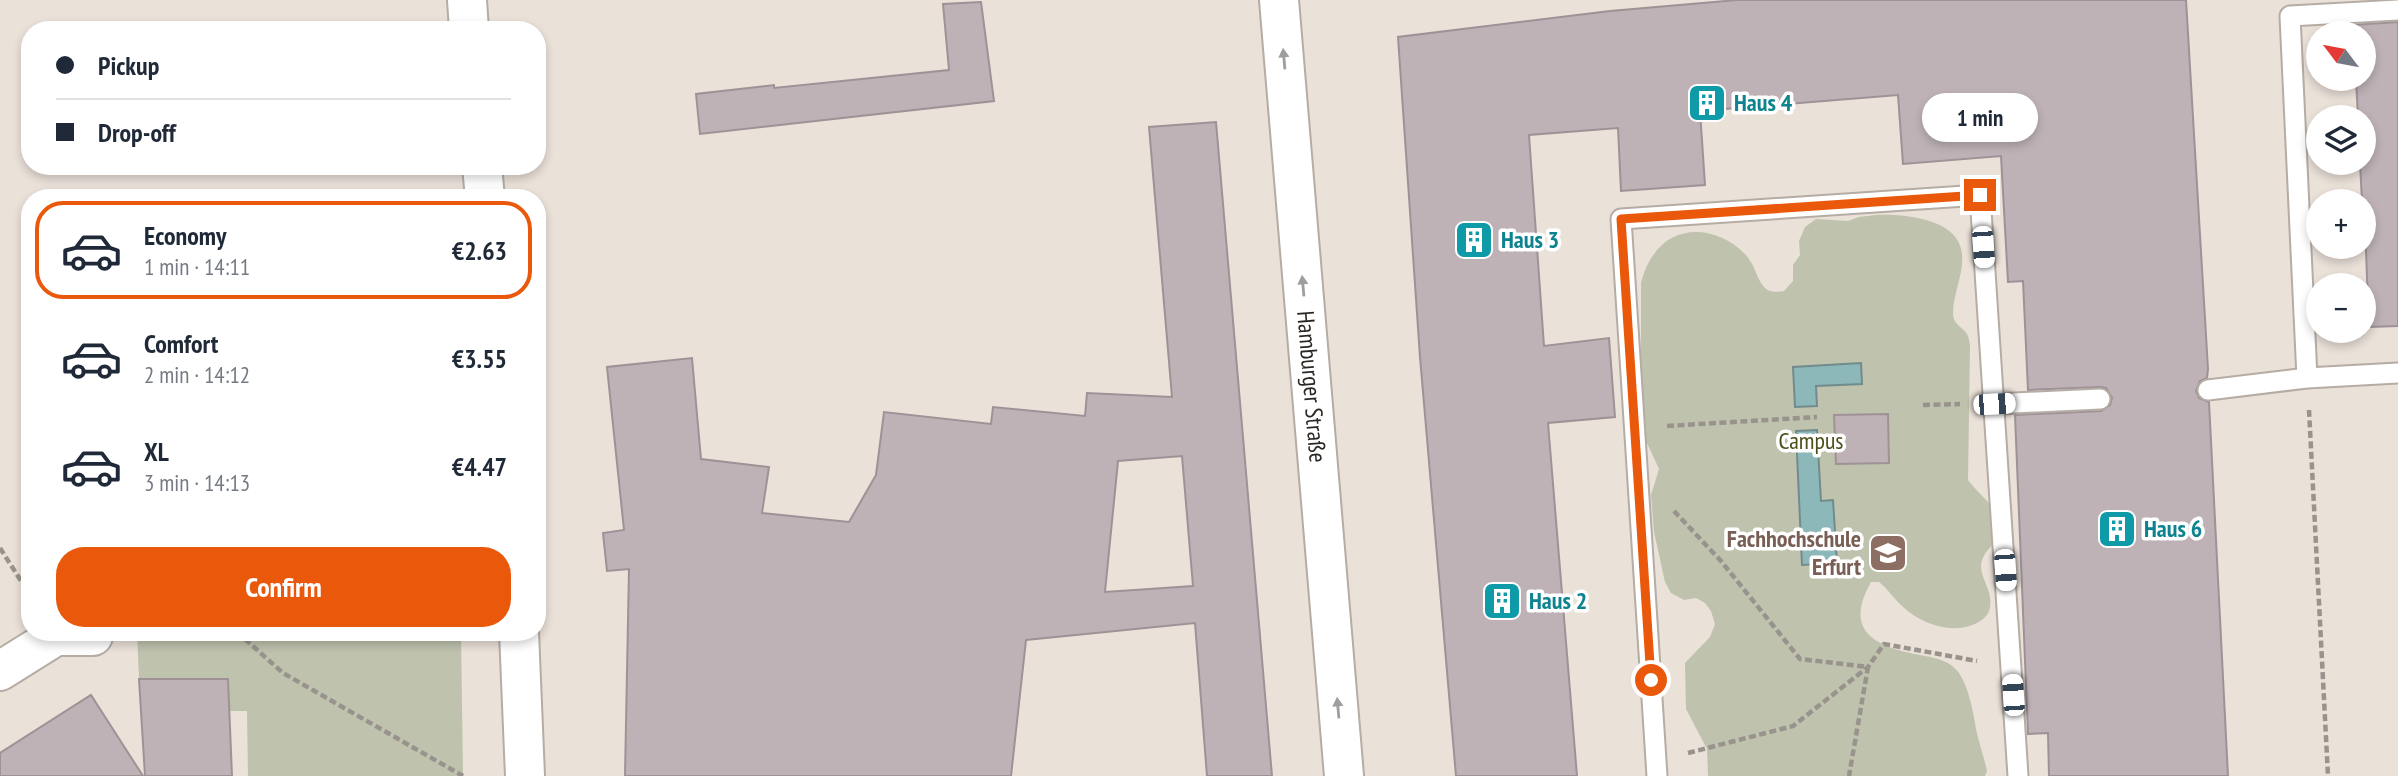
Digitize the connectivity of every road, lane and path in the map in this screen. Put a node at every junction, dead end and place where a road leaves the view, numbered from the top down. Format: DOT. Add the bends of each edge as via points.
graph roads {
  1 [pos="467,0"];
  2 [pos="1279,0"];
  3 [pos="2289,8"];
  4 [pos="2398,10"];
  5 [pos="468,21"];
  6 [pos="2398,373"];
  7 [pos="2307,378"];
  8 [pos="2208,390"];
  9 [pos="2100,399"];
  10 [pos="1994,404"];
  11 [pos="1817,416"];
  12 [pos="1635,428"];
  13 [pos="1637,466"];
  14 [pos="0,548"];
  15 [pos="21,581"];
  16 [pos="48,641"];
  17 [pos="247,641"];
  18 [pos="519,641"];
  19 [pos="1868,667"];
  20 [pos="2011,667"];
  21 [pos="0,671"];
  22 [pos="1657,768"];
  23 [pos="463,776"];
  24 [pos="525,776"];
  25 [pos="1343,776"];
  26 [pos="1849,776"];
  27 [pos="2018,776"];
  28 [pos="2329,776"];
  1 -- 5 [label="street"];
  25 -- 2 [label="street, Hamburger Straße, one-way"];
  3 -- 4 [label="lane"];
  3 -- 7 [label="lane"];
  6 -- 7 [label="lane"];
  7 -- 8 [label="lane"];
  7 -- 28 [label="path"];
  9 -- 10 [label="lane"];
  10 -- 12 [label="lane" via="1980,195 1621,219"];
  10 -- 20 [label="lane"];
  11 -- 12 [label="path"];
  12 -- 13 [label="lane"];
  13 -- 19 [label="path" via="1800,659"];
  13 -- 22 [label="lane"];
  14 -- 15 [label="path"];
  16 -- 21 [label="street"];
  17 -- 23 [label="path" via="283,673"];
  18 -- 24 [label="street"];
  19 -- 20 [label="path" via="1884,644"];
  19 -- 22 [label="path" via="1793,726"];
  19 -- 26 [label="path"];
  20 -- 27 [label="lane"];
}
